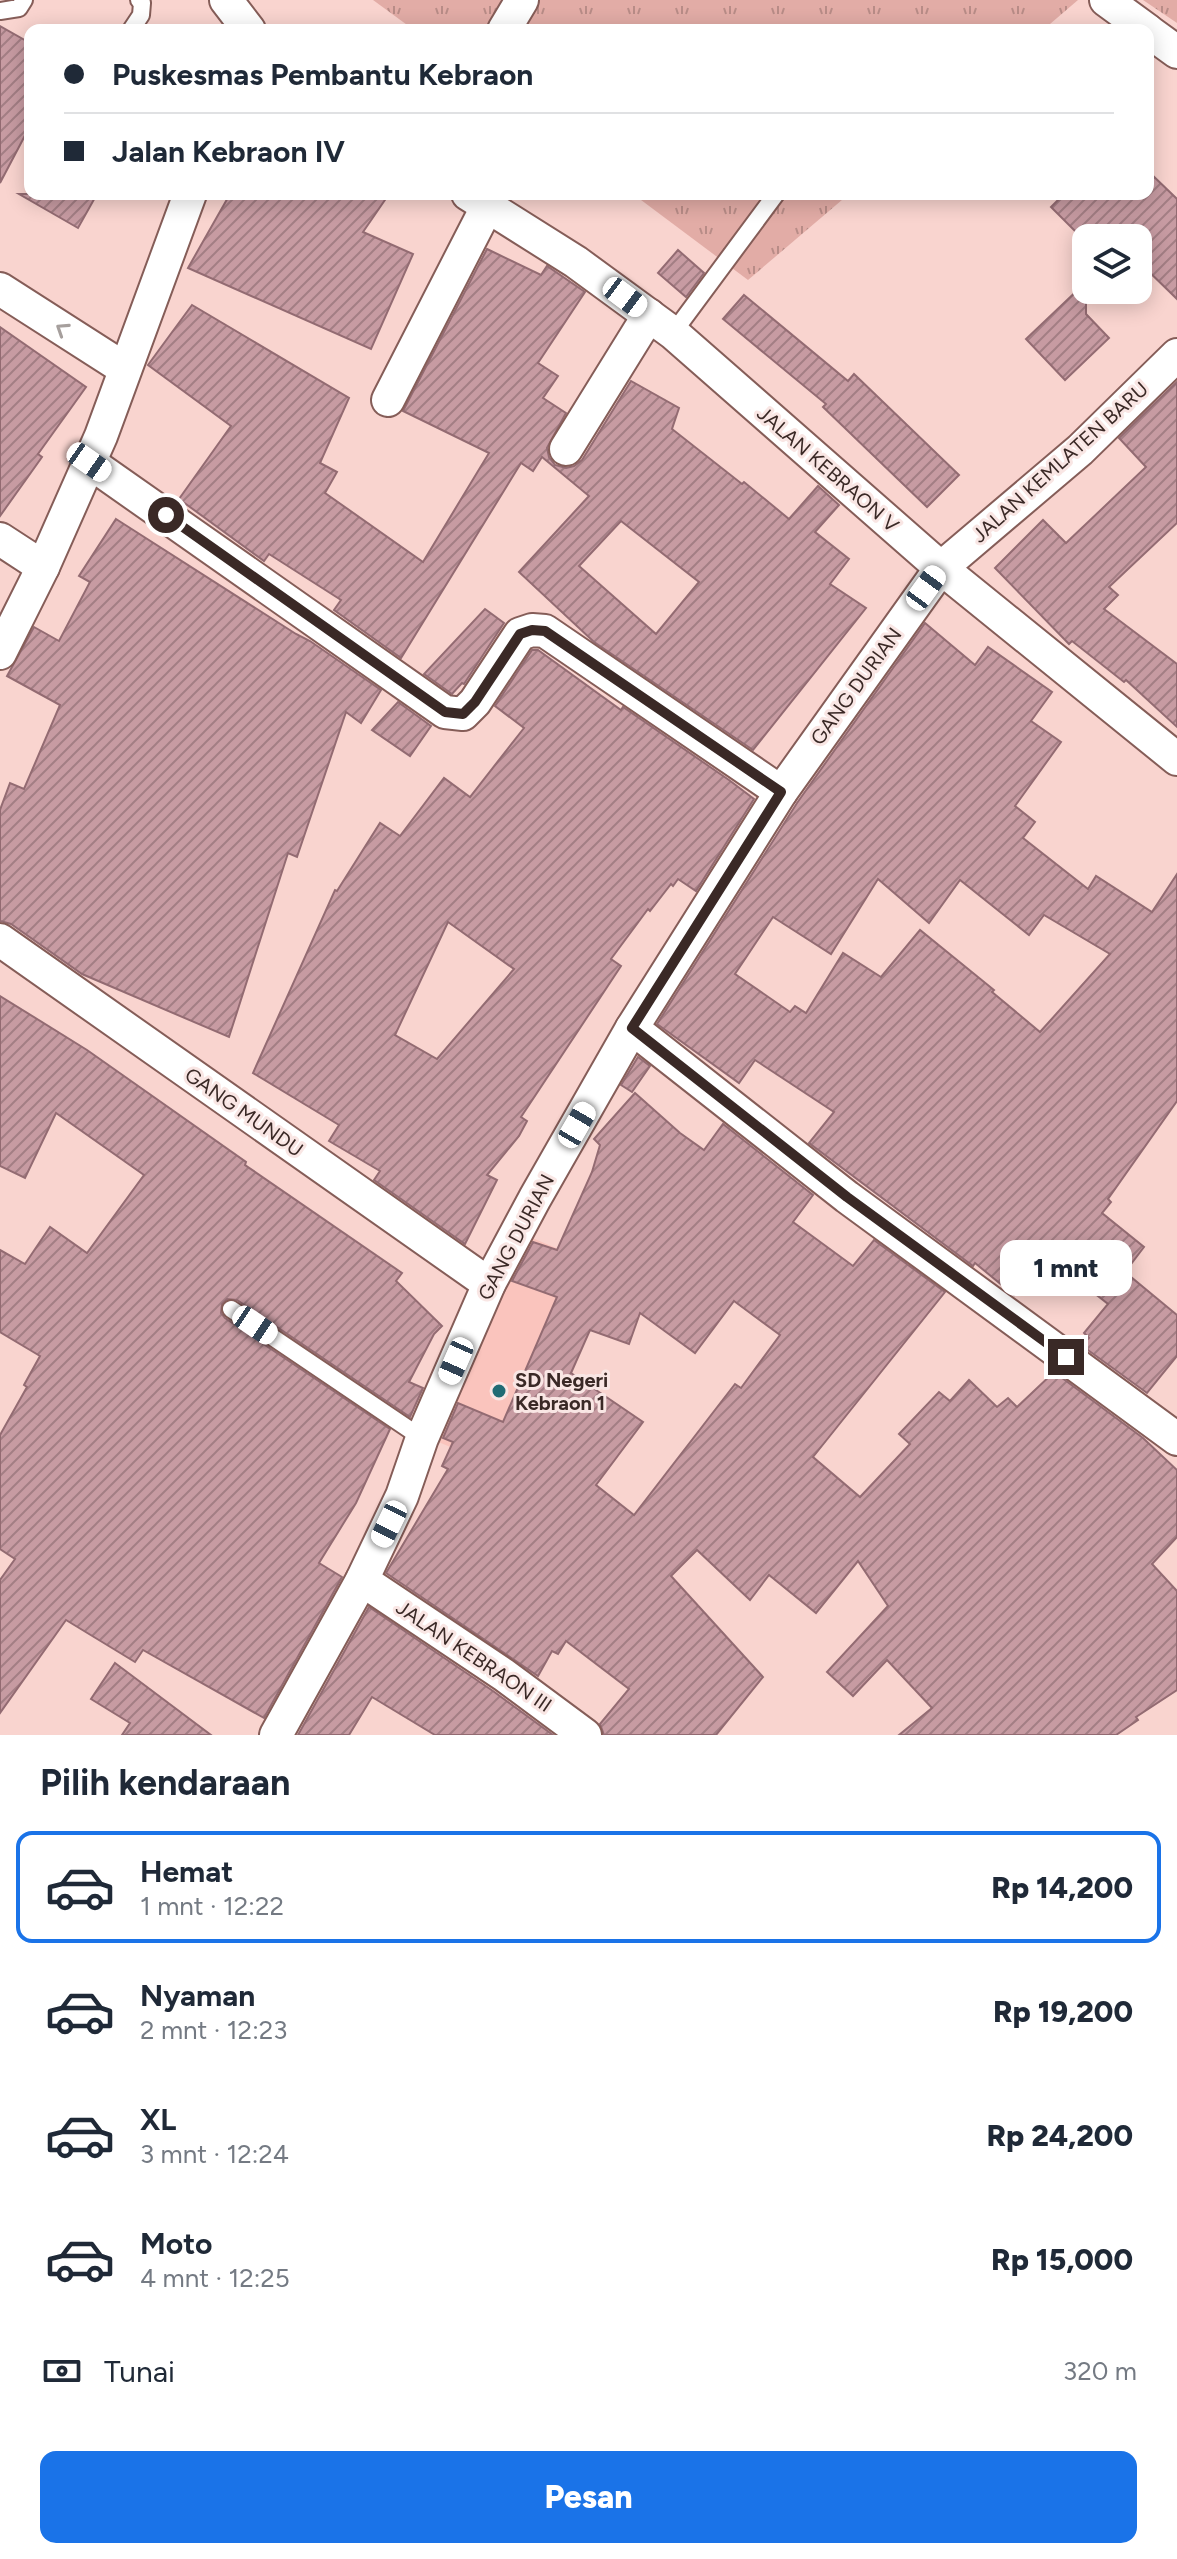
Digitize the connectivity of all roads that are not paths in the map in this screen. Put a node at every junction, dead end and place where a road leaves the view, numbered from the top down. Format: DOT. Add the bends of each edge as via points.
graph roads {
  1 [pos="24,0"];
  2 [pos="139,0"];
  3 [pos="226,0"];
  4 [pos="522,0"];
  5 [pos="1106,0"];
  6 [pos="0,11"];
  7 [pos="135,24"];
  8 [pos="244,24"];
  9 [pos="508,24"];
  10 [pos="1140,24"];
  11 [pos="1154,35"];
  12 [pos="1177,52"];
  13 [pos="188,200"];
  14 [pos="478,200"];
  15 [pos="771,200"];
  16 [pos="0,289"];
  17 [pos="661,324"];
  18 [pos="1177,355"];
  19 [pos="125,369"];
  20 [pos="388,400"];
  21 [pos="566,449"];
  22 [pos="89,462"];
  23 [pos="0,539"];
  24 [pos="43,567"];
  25 [pos="941,568"];
  26 [pos="0,653"];
  27 [pos="1177,759"];
  28 [pos="781,792"];
  29 [pos="0,940"];
  30 [pos="632,1028"];
  31 [pos="489,1284"];
  32 [pos="231,1309"];
  33 [pos="422,1438"];
  34 [pos="1177,1439"];
  35 [pos="362,1580"];
  36 [pos="276,1735"];
  37 [pos="585,1735"];
  1 -- 6 [label="lane" via="19,8"];
  2 -- 7 [label="lane" via="141,15"];
  3 -- 8 [label="street"];
  4 -- 9 [label="street"];
  5 -- 10 [label="street"];
  11 -- 12 [label="street"];
  13 -- 19 [label="street"];
  14 -- 17 [label="street, JALAN KEBRAON V"];
  14 -- 20 [label="street"];
  15 -- 17 [label="lane"];
  19 -- 16 [label="street, one-way"];
  17 -- 21 [label="street"];
  17 -- 25 [label="street, JALAN KEBRAON V"];
  18 -- 25 [label="street, JALAN KEMLATEN BARU" via="1080,450"];
  19 -- 22 [label="street"];
  22 -- 24 [label="street"];
  22 -- 28 [label="street" via="445,712 463,714 475,702 520,634 545,631"];
  23 -- 24 [label="street"];
  24 -- 26 [label="street"];
  25 -- 27 [label="street, JALAN KEBRAON V"];
  25 -- 28 [label="street, GANG DURIAN"];
  28 -- 30 [label="street, GANG DURIAN"];
  29 -- 31 [label="street, GANG MUNDU"];
  30 -- 31 [label="street, GANG DURIAN"];
  30 -- 34 [label="street" via="847,1197"];
  31 -- 33 [label="street, GANG DURIAN"];
  32 -- 33 [label="lane"];
  33 -- 35 [label="street, GANG DURIAN" via="402,1496"];
  35 -- 36 [label="street, GANG DURIAN"];
  35 -- 37 [label="street, JALAN KEBRAON III"];
}
